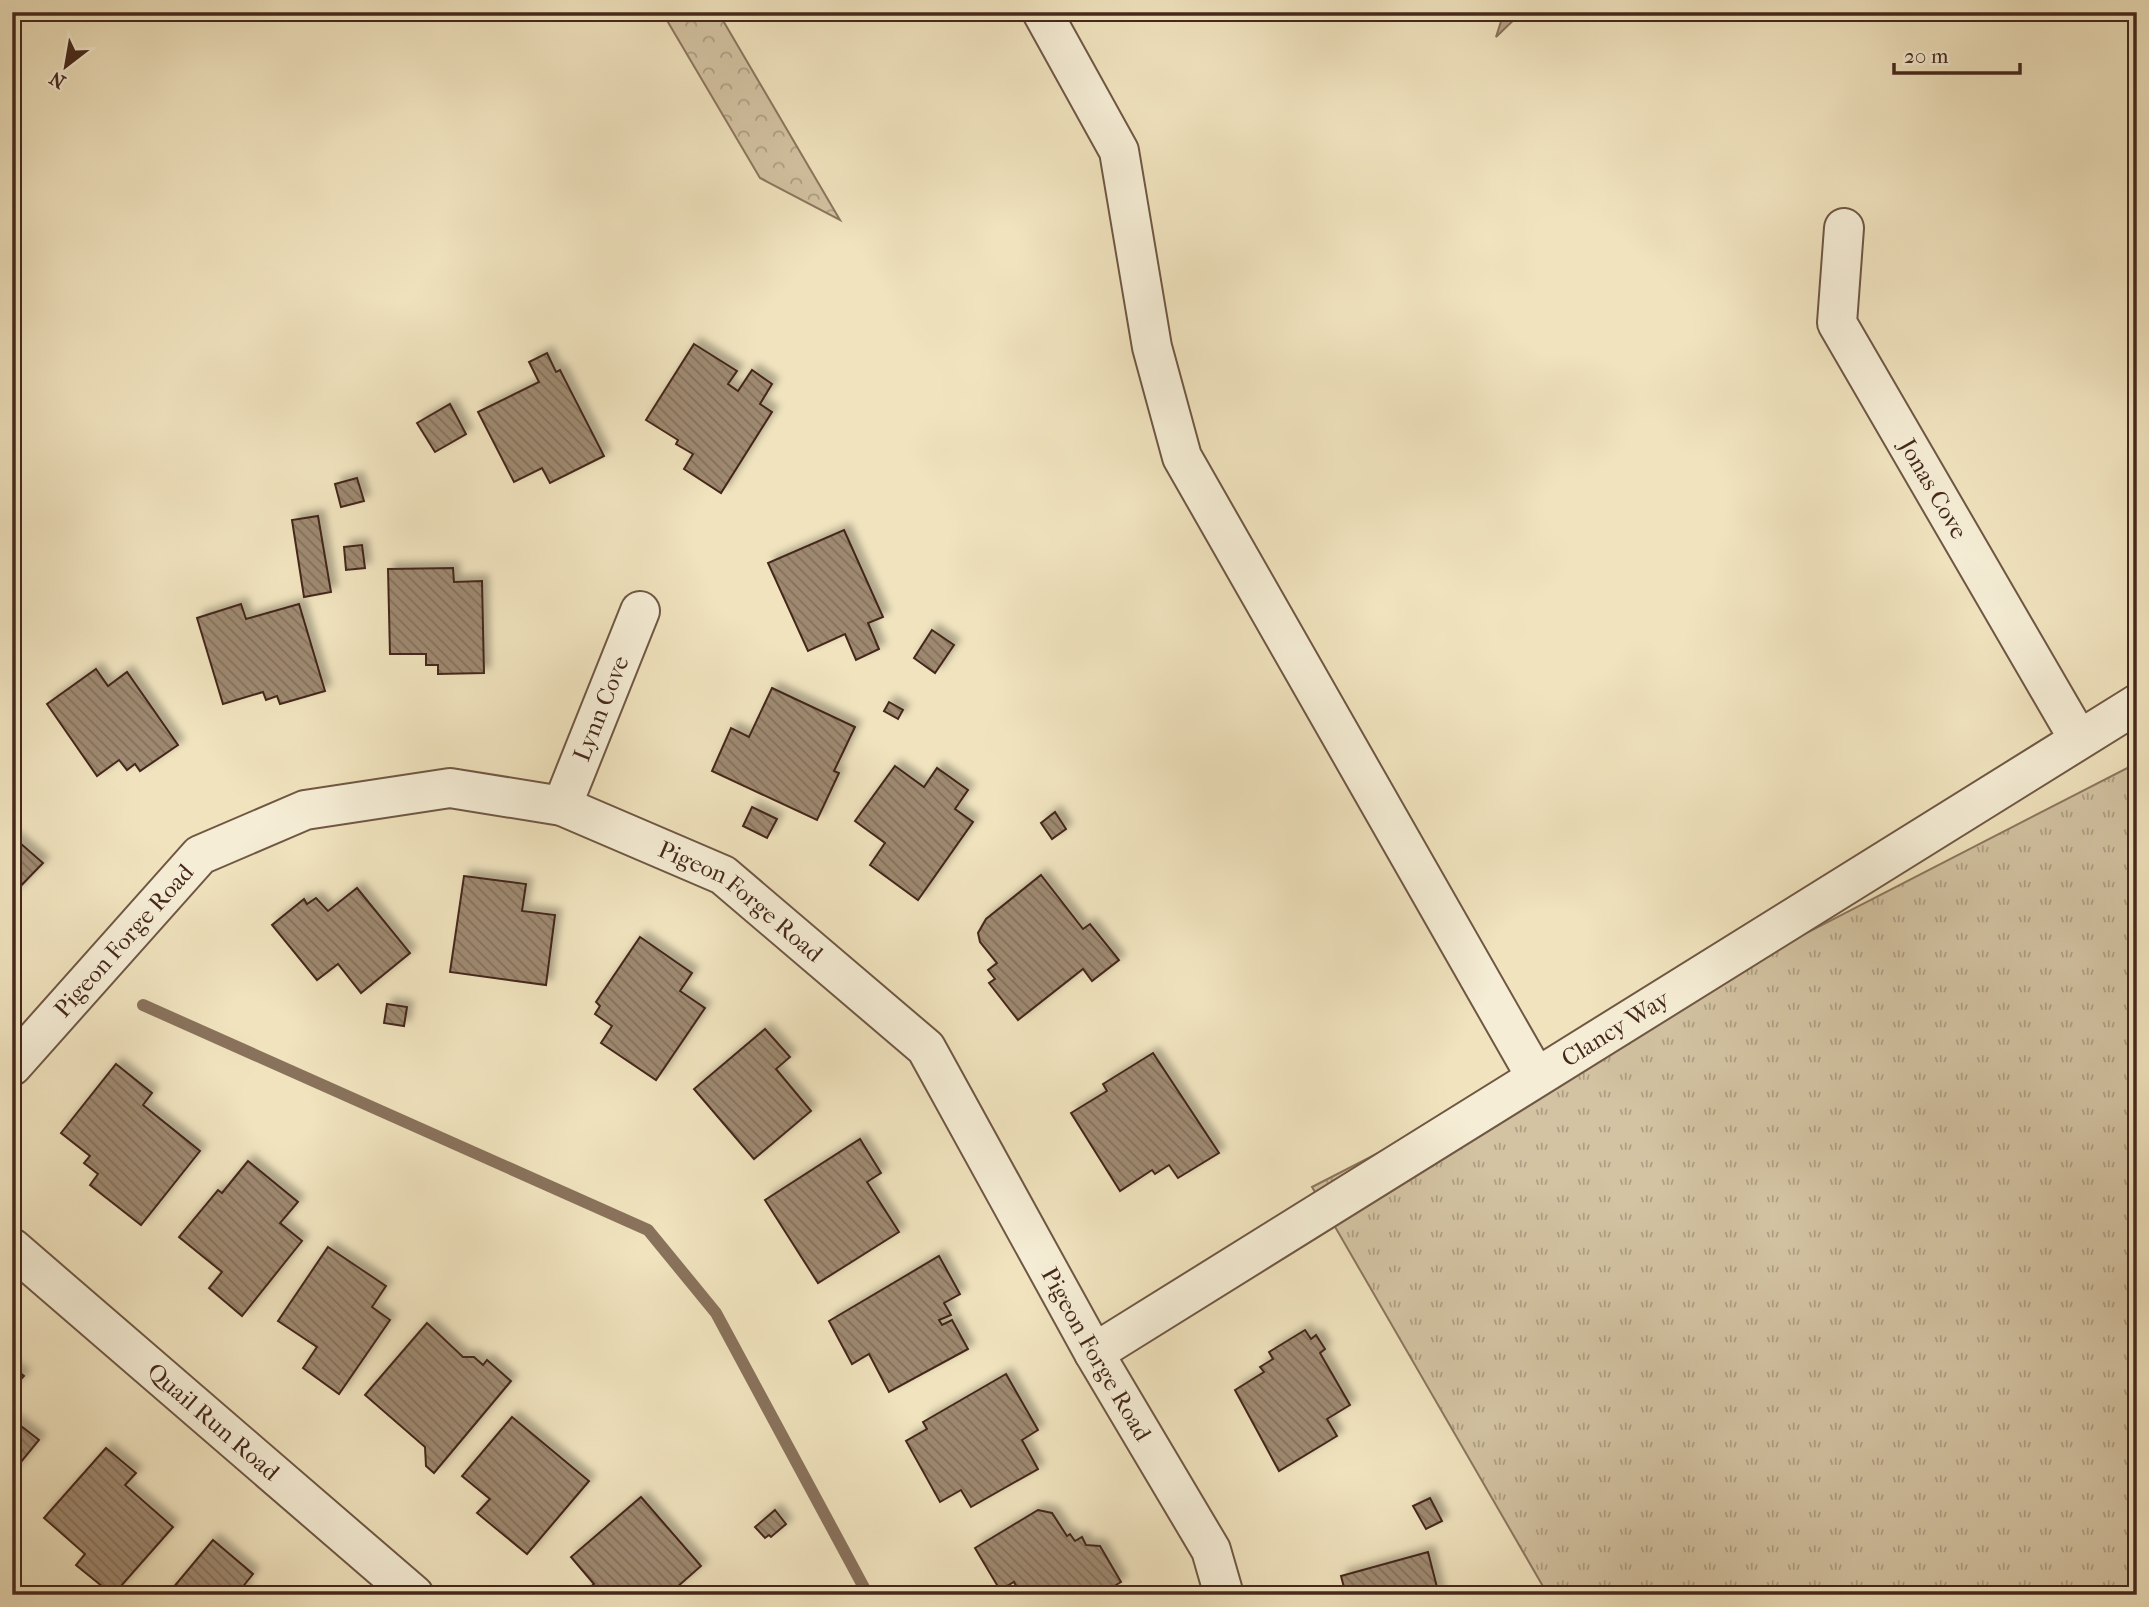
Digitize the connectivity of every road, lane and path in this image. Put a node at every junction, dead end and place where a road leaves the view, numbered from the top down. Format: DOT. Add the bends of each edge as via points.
graph roads {
  1 [pos="1042,12"];
  2 [pos="1844,228"];
  3 [pos="640,611"];
  4 [pos="2137,704"];
  5 [pos="2078,738"];
  6 [pos="562,806"];
  7 [pos="12,1066"];
  8 [pos="1536,1077"];
  9 [pos="12,1248"];
  10 [pos="1094,1353"];
  11 [pos="414,1595"];
  12 [pos="1224,1595"];
  1 -- 8 [label="street" via="1119,151 1152,347 1182,457"];
  2 -- 5 [label="street, Jonas Cove" via="1837,323"];
  3 -- 6 [label="street, Lynn Cove"];
  4 -- 5 [label="street, Clancy Way"];
  5 -- 8 [label="street, Clancy Way"];
  6 -- 7 [label="street, Pigeon Forge Road" via="450,788 305,810 200,855"];
  6 -- 10 [label="street, Pigeon Forge Road" via="723,875 926,1048"];
  8 -- 10 [label="street, Clancy Way"];
  9 -- 11 [label="street, Quail Run Road"];
  10 -- 12 [label="street, Pigeon Forge Road" via="1211,1550"];
}
